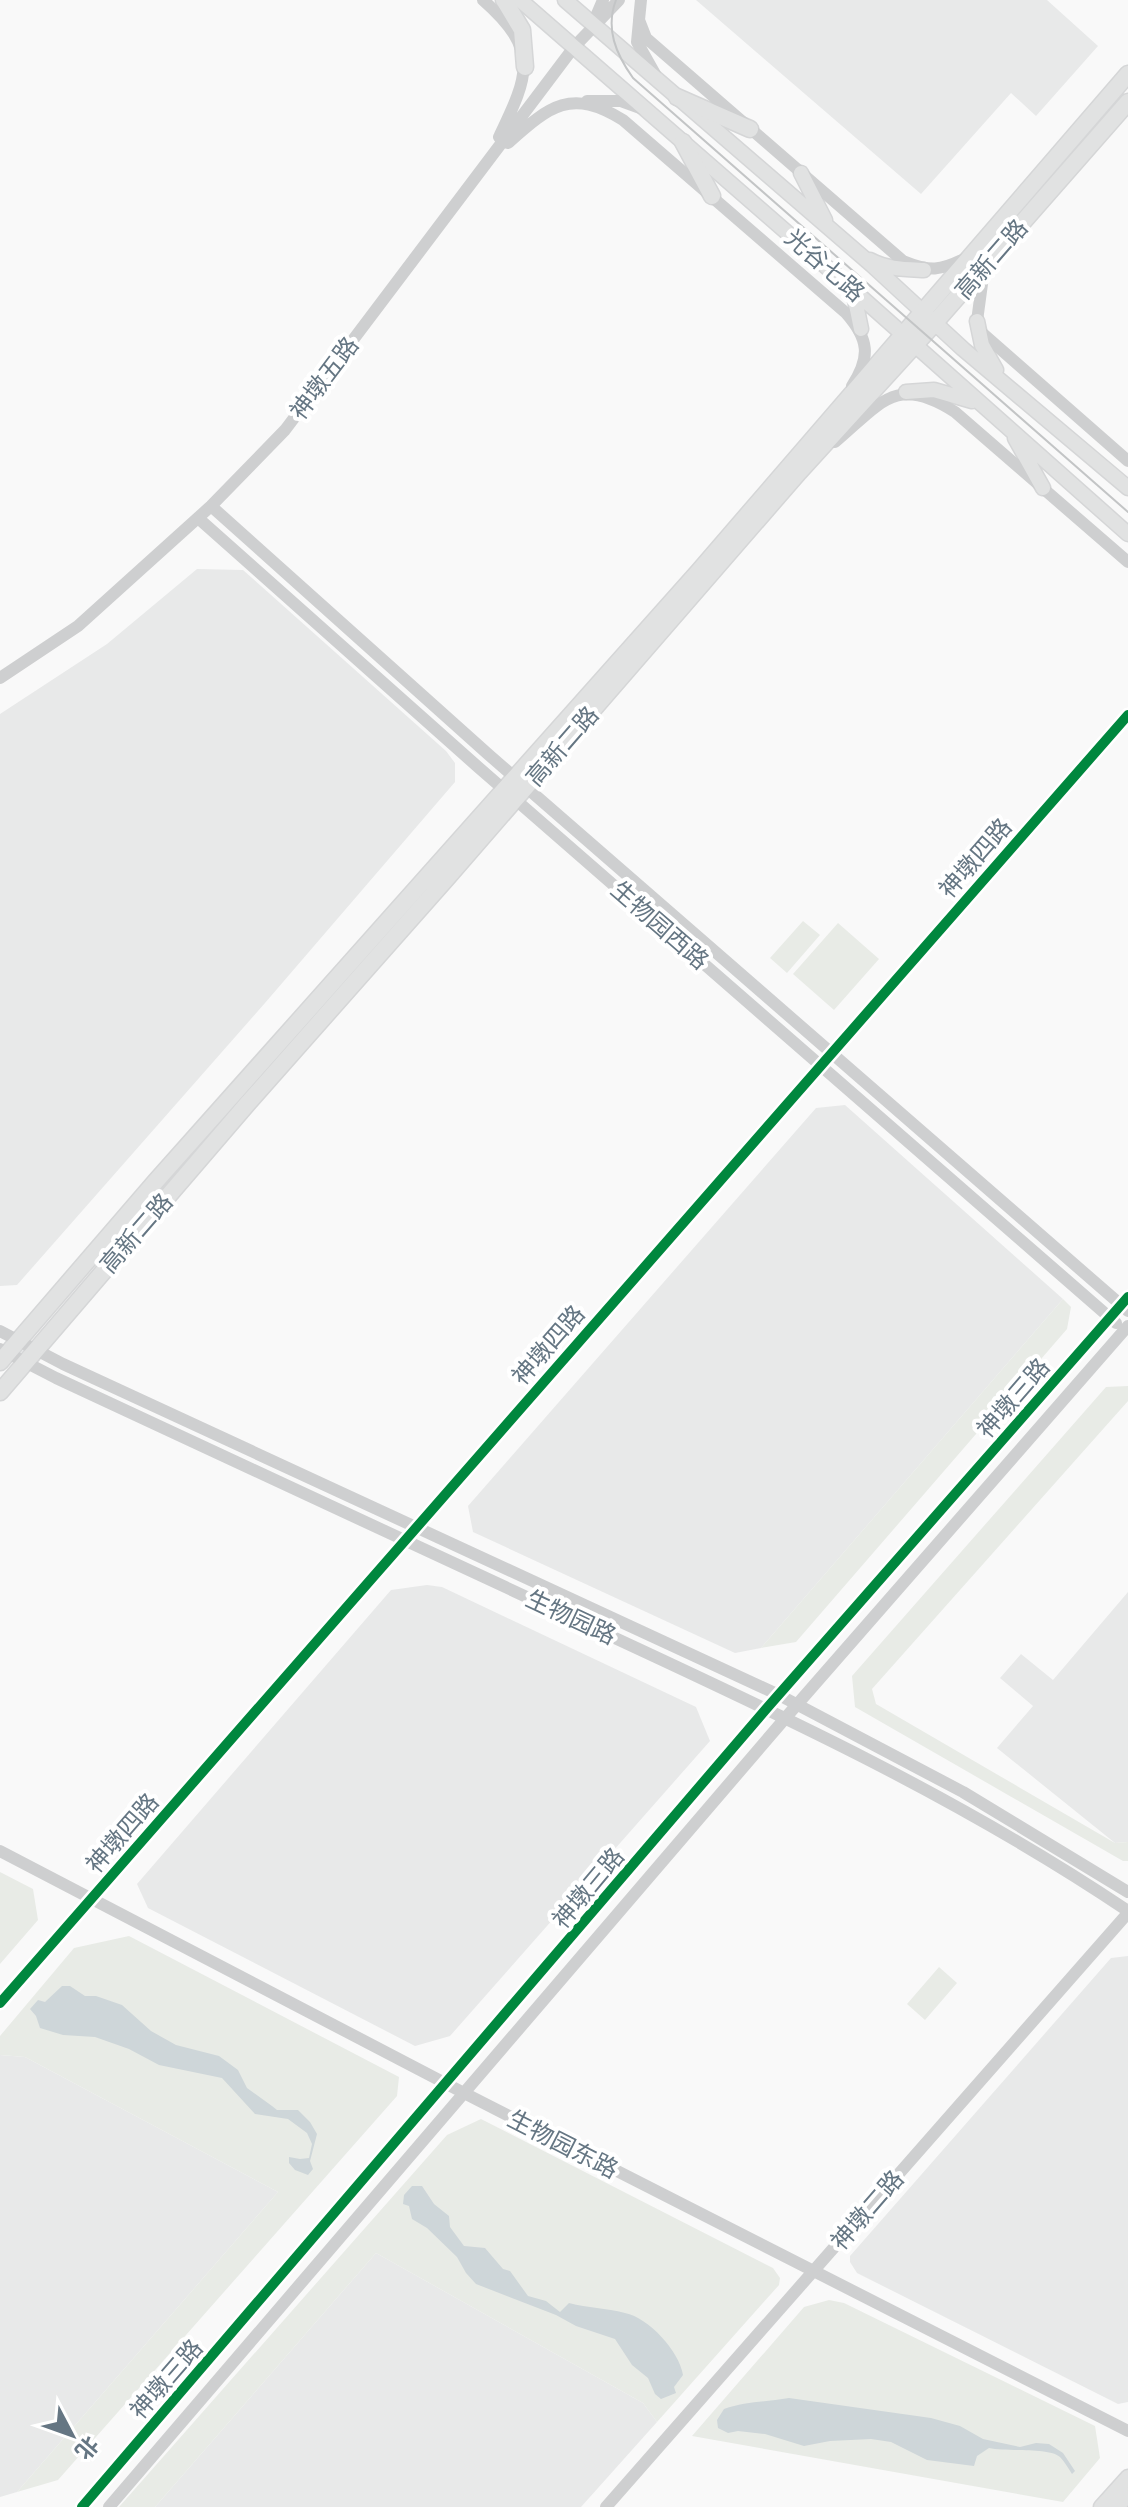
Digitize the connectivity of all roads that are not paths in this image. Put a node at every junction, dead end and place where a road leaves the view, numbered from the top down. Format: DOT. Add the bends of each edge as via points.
graph roads {
  1 [pos="483,0"];
  2 [pos="504,0"];
  3 [pos="520,0"];
  4 [pos="565,0"];
  5 [pos="603,0"];
  6 [pos="619,0"];
  7 [pos="641,0"];
  8 [pos="639,20"];
  9 [pos="593,24"];
  10 [pos="574,47"];
  11 [pos="525,67"];
  12 [pos="1128,74"];
  13 [pos="661,83"];
  14 [pos="677,97"];
  15 [pos="572,102"];
  16 [pos="1128,102"];
  17 [pos="647,110"];
  18 [pos="750,129"];
  19 [pos="683,142"];
  20 [pos="489,160"];
  21 [pos="801,173"];
  22 [pos="712,196"];
  23 [pos="829,228"];
  24 [pos="860,254"];
  25 [pos="969,257"];
  26 [pos="985,266"];
  27 [pos="924,270"];
  28 [pos="853,290"];
  29 [pos="922,311"];
  30 [pos="977,321"];
  31 [pos="935,323"];
  32 [pos="861,329"];
  33 [pos="909,339"];
  34 [pos="1006,383"];
  35 [pos="906,392"];
  36 [pos="983,405"];
  37 [pos="833,414"];
  38 [pos="1008,427"];
  39 [pos="1128,461"];
  40 [pos="799,472"];
  41 [pos="1112,473"];
  42 [pos="1128,480"];
  43 [pos="1043,488"];
  44 [pos="1128,488"];
  45 [pos="211,506"];
  46 [pos="198,518"];
  47 [pos="1128,534"];
  48 [pos="1128,562"];
  49 [pos="0,678"];
  50 [pos="1128,715"];
  51 [pos="515,788"];
  52 [pos="830,1053"];
  53 [pos="819,1066"];
  54 [pos="1126,1304"];
  55 [pos="1110,1318"];
  56 [pos="1126,1328"];
  57 [pos="0,1331"];
  58 [pos="7,1351"];
  59 [pos="31,1356"];
  60 [pos="0,1392"];
  61 [pos="415,1528"];
  62 [pos="404,1540"];
  63 [pos="779,1695"];
  64 [pos="796,1705"];
  65 [pos="767,1708"];
  66 [pos="785,1718"];
  67 [pos="0,1851"];
  68 [pos="1128,1892"];
  69 [pos="92,1898"];
  70 [pos="1128,1912"];
  71 [pos="0,2003"];
  72 [pos="448,2083"];
  73 [pos="464,2093"];
  74 [pos="813,2272"];
  75 [pos="1128,2431"];
  76 [pos="1128,2477"];
  77 [pos="1128,2495"];
  78 [pos="82,2507"];
  79 [pos="109,2507"];
  80 [pos="606,2507"];
  81 [pos="1101,2507"];
  82 [pos="1117,2507"];
  1 -- 11 [label="street" via="508,25"];
  2 -- 11 [label="main road" via="522,30"];
  3 -- 10 [label="main road, 光谷七路"];
  4 -- 9 [label="main road, 光谷七路"];
  5 -- 9 [label="street, 神墩五路"];
  6 -- 9 [label="street, 神墩五路"];
  7 -- 8 [label="street"];
  8 -- 13 [label="street" via="637,42"];
  8 -- 18 [label="street" via="646,38"];
  9 -- 10 [label="street, 神墩五路"];
  9 -- 13 [label="main road, 光谷七路"];
  10 -- 17 [label="main road, 光谷七路"];
  10 -- 20 [label="street, 神墩五路"];
  11 -- 20 [label="street" via="522,88"];
  12 -- 25 [label="main road, 高新二路"];
  13 -- 14 [label="main road, 光谷七路"];
  14 -- 18 [label="main road"];
  14 -- 23 [label="main road, 光谷七路"];
  15 -- 17 [label="street" via="621,101"];
  15 -- 20 [label="street" via="545,111"];
  15 -- 22 [label="street" via="623,120"];
  16 -- 26 [label="main road, 高新二路"];
  17 -- 19 [label="main road, 光谷七路"];
  18 -- 21 [label="street"];
  19 -- 22 [label="main road"];
  19 -- 28 [label="main road, 光谷七路"];
  20 -- 45 [label="street, 神墩五路" via="285,430"];
  21 -- 23 [label="main road"];
  21 -- 27 [label="street" via="903,261"];
  22 -- 32 [label="street"];
  23 -- 24 [label="main road, 光谷七路"];
  24 -- 27 [label="main road" via="879,265"];
  24 -- 29 [label="main road, 光谷七路"];
  25 -- 27 [label="street"];
  25 -- 29 [label="main road, 高新二路"];
  26 -- 30 [label="street"];
  26 -- 31 [label="main road, 高新二路"];
  28 -- 32 [label="main road"];
  28 -- 33 [label="main road, 光谷七路"];
  29 -- 31 [label="main road, 光谷七路"];
  29 -- 33 [label="main road, 高新二路"];
  30 -- 34 [label="main road" via="982,345"];
  30 -- 39 [label="street" via="981,332"];
  31 -- 33 [label="main road, 高新二路"];
  31 -- 34 [label="main road, 光谷七路"];
  32 -- 37 [label="street" via="866,344 863,363"];
  33 -- 36 [label="main road, 光谷七路"];
  33 -- 37 [label="main road, 高新二路"];
  33 -- 40 [label="main road, 高新二路"];
  34 -- 41 [label="main road, 光谷七路"];
  35 -- 36 [label="main road" via="934,390"];
  35 -- 40 [label="street" via="882,402"];
  35 -- 43 [label="street" via="932,397 955,412"];
  36 -- 38 [label="main road, 光谷七路"];
  37 -- 51 [label="main road, 高新二路"];
  38 -- 43 [label="main road"];
  38 -- 47 [label="main road, 光谷七路"];
  40 -- 51 [label="main road, 高新二路"];
  41 -- 42 [label="main road"];
  41 -- 44 [label="main road, 光谷七路"];
  43 -- 48 [label="street"];
  45 -- 46 [label="street, 神墩五路"];
  45 -- 51 [label="street, 生物园西路"];
  46 -- 49 [label="street, 神墩五路" via="78,626"];
  46 -- 51 [label="street, 生物园西路"];
  50 -- 52 [label="street, 神墩四路"];
  51 -- 52 [label="street, 生物园西路"];
  51 -- 53 [label="street, 生物园西路"];
  51 -- 58 [label="main road, 高新二路"];
  51 -- 59 [label="main road, 高新二路"];
  52 -- 53 [label="street, 神墩四路"];
  52 -- 54 [label="street, 生物园西路"];
  53 -- 55 [label="street, 生物园西路"];
  53 -- 61 [label="street, 神墩四路"];
  54 -- 55 [label="street, 神墩三路"];
  55 -- 56 [label="street, 生物园西路"];
  55 -- 63 [label="street, 神墩三路"];
  56 -- 64 [label="street, 神墩三路"];
  57 -- 58 [label="street, 生物园路"];
  58 -- 59 [label="street, 生物园路"];
  59 -- 60 [label="main road, 高新二路"];
  59 -- 61 [label="street, 生物园路"];
  59 -- 62 [label="street, 生物园路"];
  61 -- 62 [label="street, 神墩四路"];
  61 -- 63 [label="street, 生物园路"];
  62 -- 65 [label="street, 生物园路"];
  62 -- 69 [label="street, 神墩四路"];
  63 -- 64 [label="street, 生物园路"];
  63 -- 65 [label="street, 神墩三路"];
  64 -- 66 [label="street, 神墩三路"];
  64 -- 68 [label="street, 生物园路" via="963,1792"];
  65 -- 66 [label="street, 生物园路"];
  65 -- 72 [label="street, 神墩三路"];
  66 -- 70 [label="street, 生物园路" via="955,1806"];
  66 -- 73 [label="street, 神墩三路"];
  67 -- 69 [label="street, 生物园东路"];
  69 -- 71 [label="street, 神墩四路"];
  69 -- 72 [label="street, 生物园东路"];
  70 -- 74 [label="street, 神墩二路"];
  72 -- 73 [label="street, 生物园东路"];
  72 -- 78 [label="street, 神墩三路"];
  73 -- 74 [label="street, 生物园东路"];
  73 -- 79 [label="street, 神墩三路"];
  74 -- 75 [label="street, 生物园东路"];
  74 -- 80 [label="street, 神墩二路"];
  76 -- 81 [label="main road"];
  77 -- 82 [label="main road"];
}
